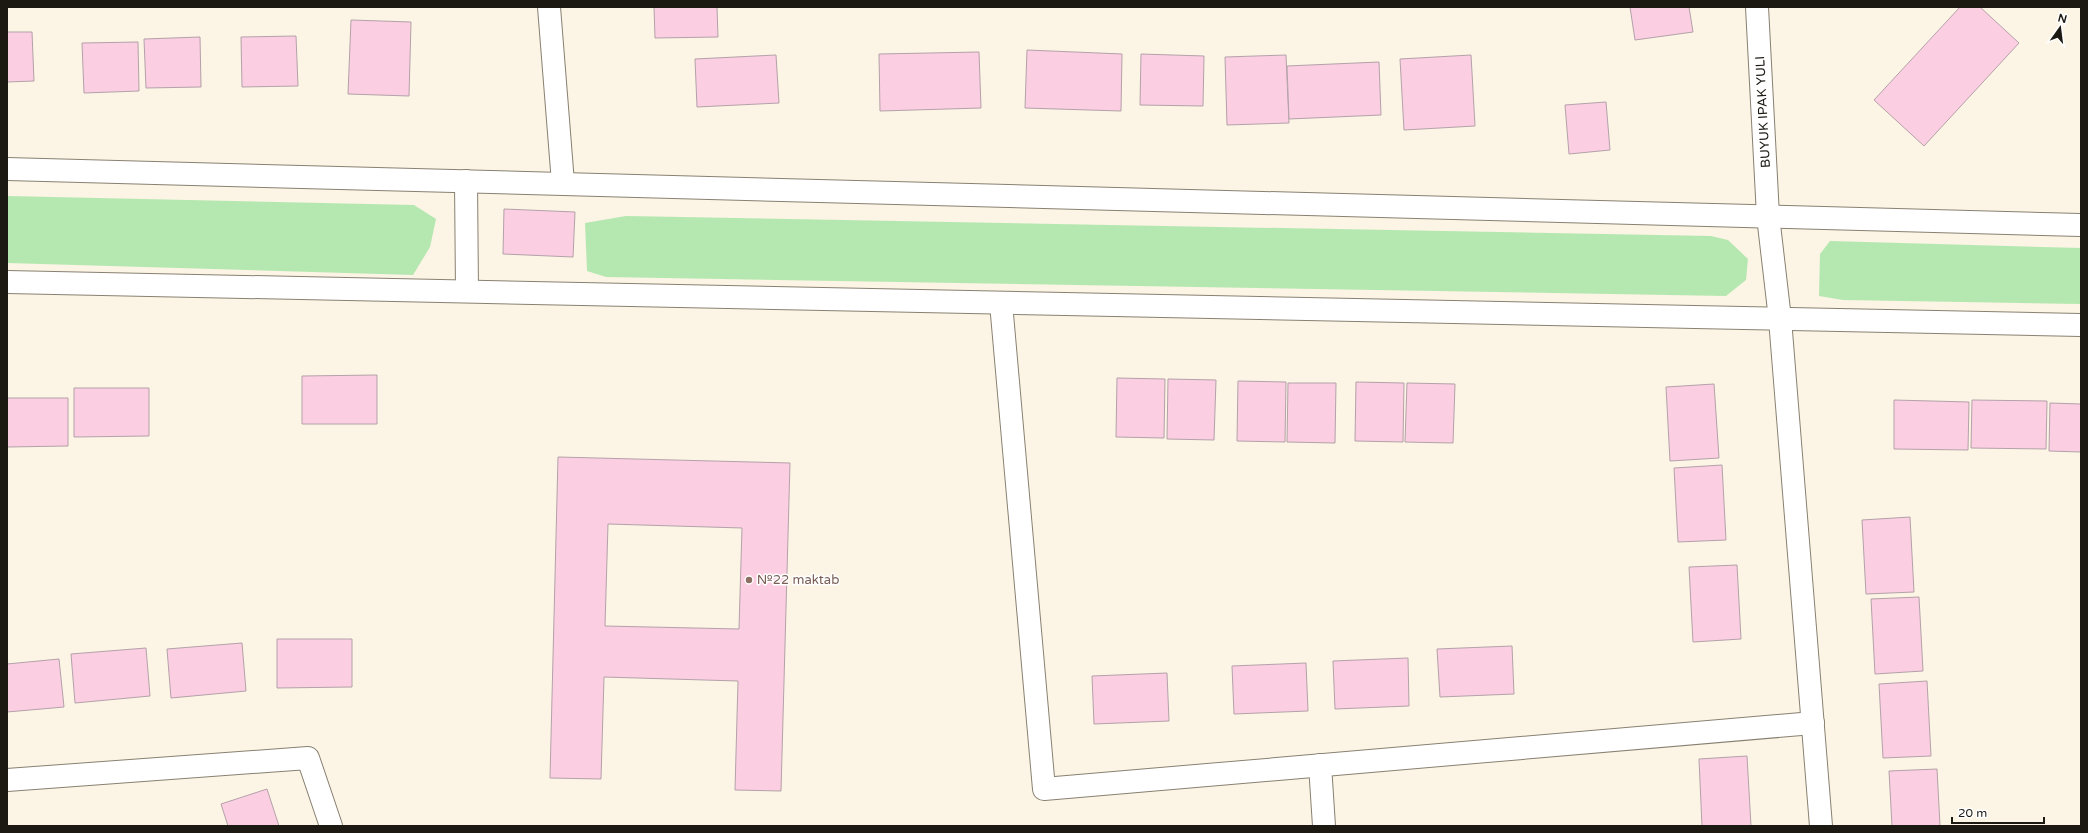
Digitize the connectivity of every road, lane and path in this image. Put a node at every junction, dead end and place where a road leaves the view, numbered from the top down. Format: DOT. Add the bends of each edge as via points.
graph roads {
  1 [pos="549,7"];
  2 [pos="1757,7"];
  3 [pos="7,169"];
  4 [pos="466,181"];
  5 [pos="562,183"];
  6 [pos="1768,216"];
  7 [pos="2081,225"];
  8 [pos="7,282"];
  9 [pos="467,291"];
  10 [pos="1001,303"];
  11 [pos="1780,319"];
  12 [pos="2081,326"];
  13 [pos="1813,723"];
  14 [pos="1320,765"];
  15 [pos="7,780"];
  16 [pos="331,826"];
  17 [pos="1324,826"];
  18 [pos="1821,826"];
  1 -- 5 [label="street"];
  2 -- 6 [label="street, BUYUK IPAK YULI"];
  3 -- 4 [label="street"];
  4 -- 5 [label="street"];
  4 -- 9 [label="street"];
  5 -- 6 [label="street"];
  6 -- 7 [label="street"];
  6 -- 11 [label="street, BUYUK IPAK YULI"];
  8 -- 9 [label="street"];
  9 -- 10 [label="street"];
  10 -- 11 [label="street"];
  10 -- 14 [label="street" via="1044,789"];
  11 -- 12 [label="street"];
  11 -- 13 [label="street, BUYUK IPAK YULI"];
  13 -- 14 [label="street"];
  13 -- 18 [label="street, BUYUK IPAK YULI"];
  14 -- 17 [label="street"];
  15 -- 16 [label="street" via="308,758"];
}
